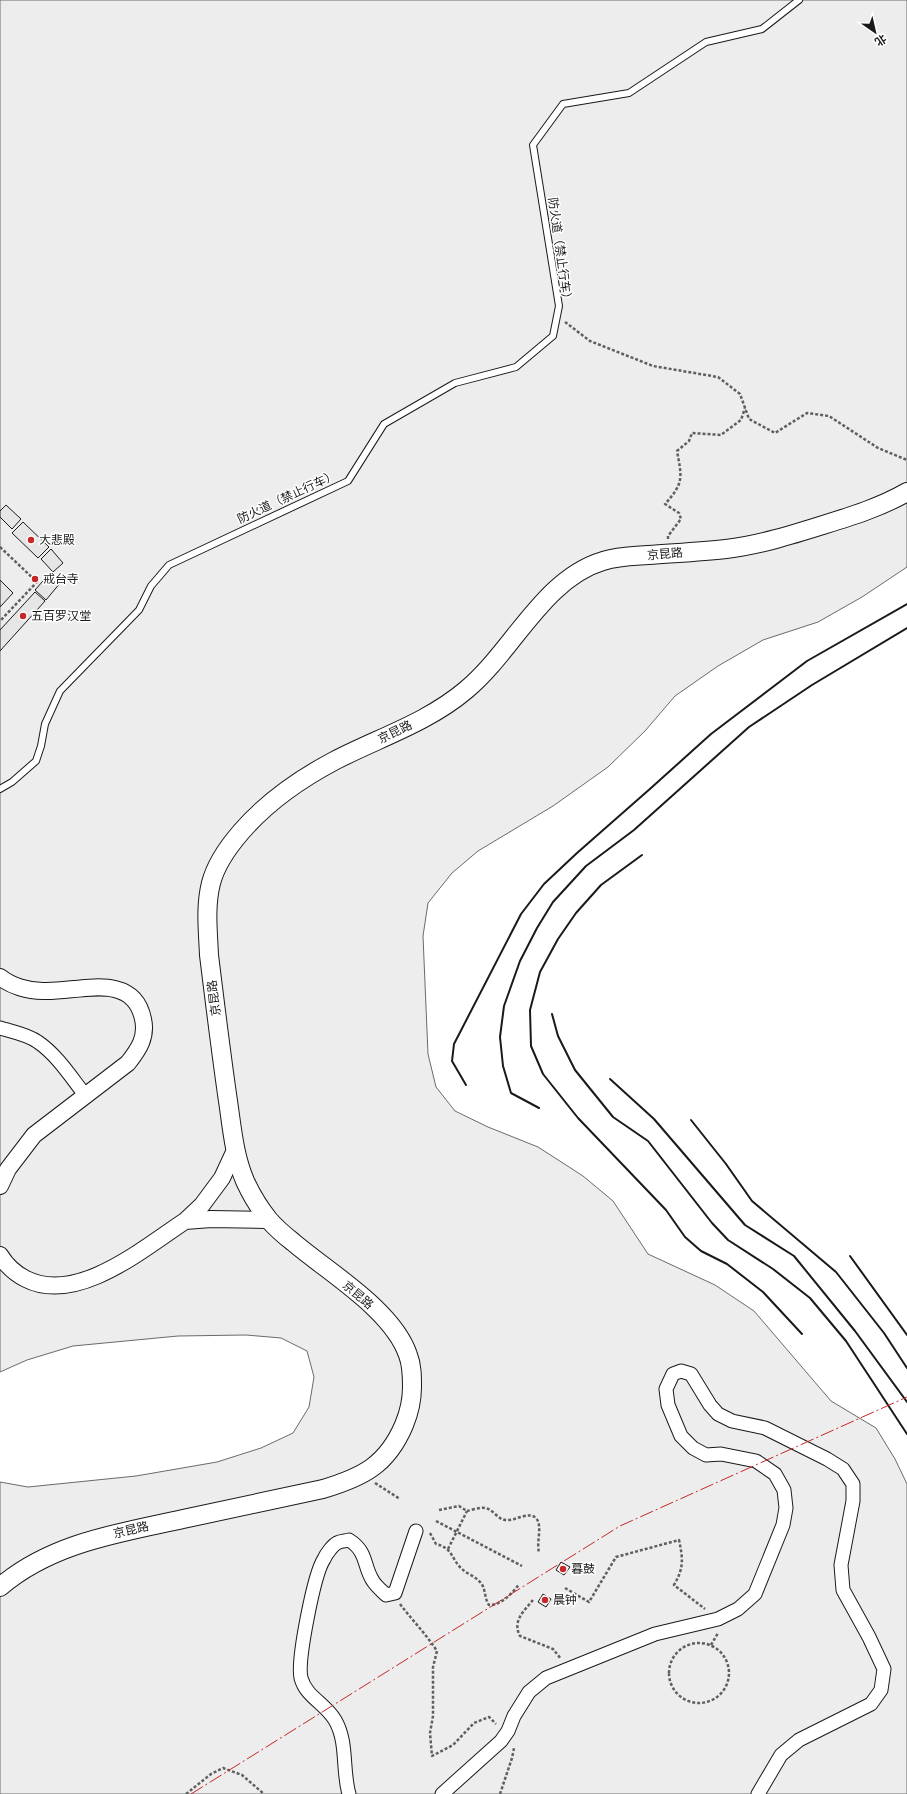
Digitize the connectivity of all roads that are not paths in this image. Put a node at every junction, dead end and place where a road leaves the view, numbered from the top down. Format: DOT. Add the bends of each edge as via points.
graph roads {
  1 [pos="799,0"];
  2 [pos="907,492"];
  3 [pos="0,789"];
  4 [pos="0,977"];
  5 [pos="0,1028"];
  6 [pos="85,1095"];
  7 [pos="235,1150"];
  8 [pos="0,1186"];
  9 [pos="268,1220"];
  10 [pos="185,1221"];
  11 [pos="0,1255"];
  12 [pos="422,1529"];
  13 [pos="0,1587"];
  14 [pos="349,1794"];
  15 [pos="442,1794"];
  16 [pos="758,1794"];
  1 -- 3 [label="lane, 防火道（禁止行车）" via="762,29 706,42 629,93 563,104 533,145 559,306 553,336 516,367 455,384 384,424 348,481 169,565 151,586 139,610 60,691 45,724 36,760 12,782"];
  2 -- 7 [label="main road, 京昆路" via="860,513 772,540 726,549 622,557 603,561 567,579 476,682 456,698 427,716 335,760 307,777 248,824 221,860 212,881 208,900 211,971"];
  4 -- 6 [label="street" via="7,982 42,992 110,987 121,990 137,1003 144,1026 138,1050 128,1063"];
  5 -- 6 [label="street" via="38,1042 57,1059"];
  6 -- 8 [label="street" via="34,1135 8,1169"];
  7 -- 9 [label="main road, 京昆路" via="245,1181"];
  7 -- 10 [label="street" via="222,1178 202,1205"];
  9 -- 10 [label="street"];
  9 -- 13 [label="main road, 京昆路" via="380,1313 396,1332 408,1354 412,1376 412,1396 407,1418 398,1439 383,1458 362,1475 323,1489 111,1534 50,1554 25,1568"];
  10 -- 11 [label="street" via="105,1272 79,1283 53,1287 35,1284 18,1275"];
  12 -- 14 [label="street" via="395,1593 386,1595 372,1580 358,1545 349,1540 338,1542 324,1558 317,1573 300,1662 301,1678 308,1693 335,1720 341,1736"];
  15 -- 16 [label="street" via="504,1736 529,1692 546,1678 655,1634 718,1619 738,1609 755,1594 782,1525 786,1508 784,1490 775,1474 756,1461 721,1454 706,1455 693,1448 681,1436 668,1405 666,1389 673,1374 682,1371 691,1374 718,1414 732,1421 765,1428 827,1458 843,1469 853,1484 853,1501 841,1565 843,1590 884,1669 881,1690 871,1704 799,1740 781,1755"];
}
